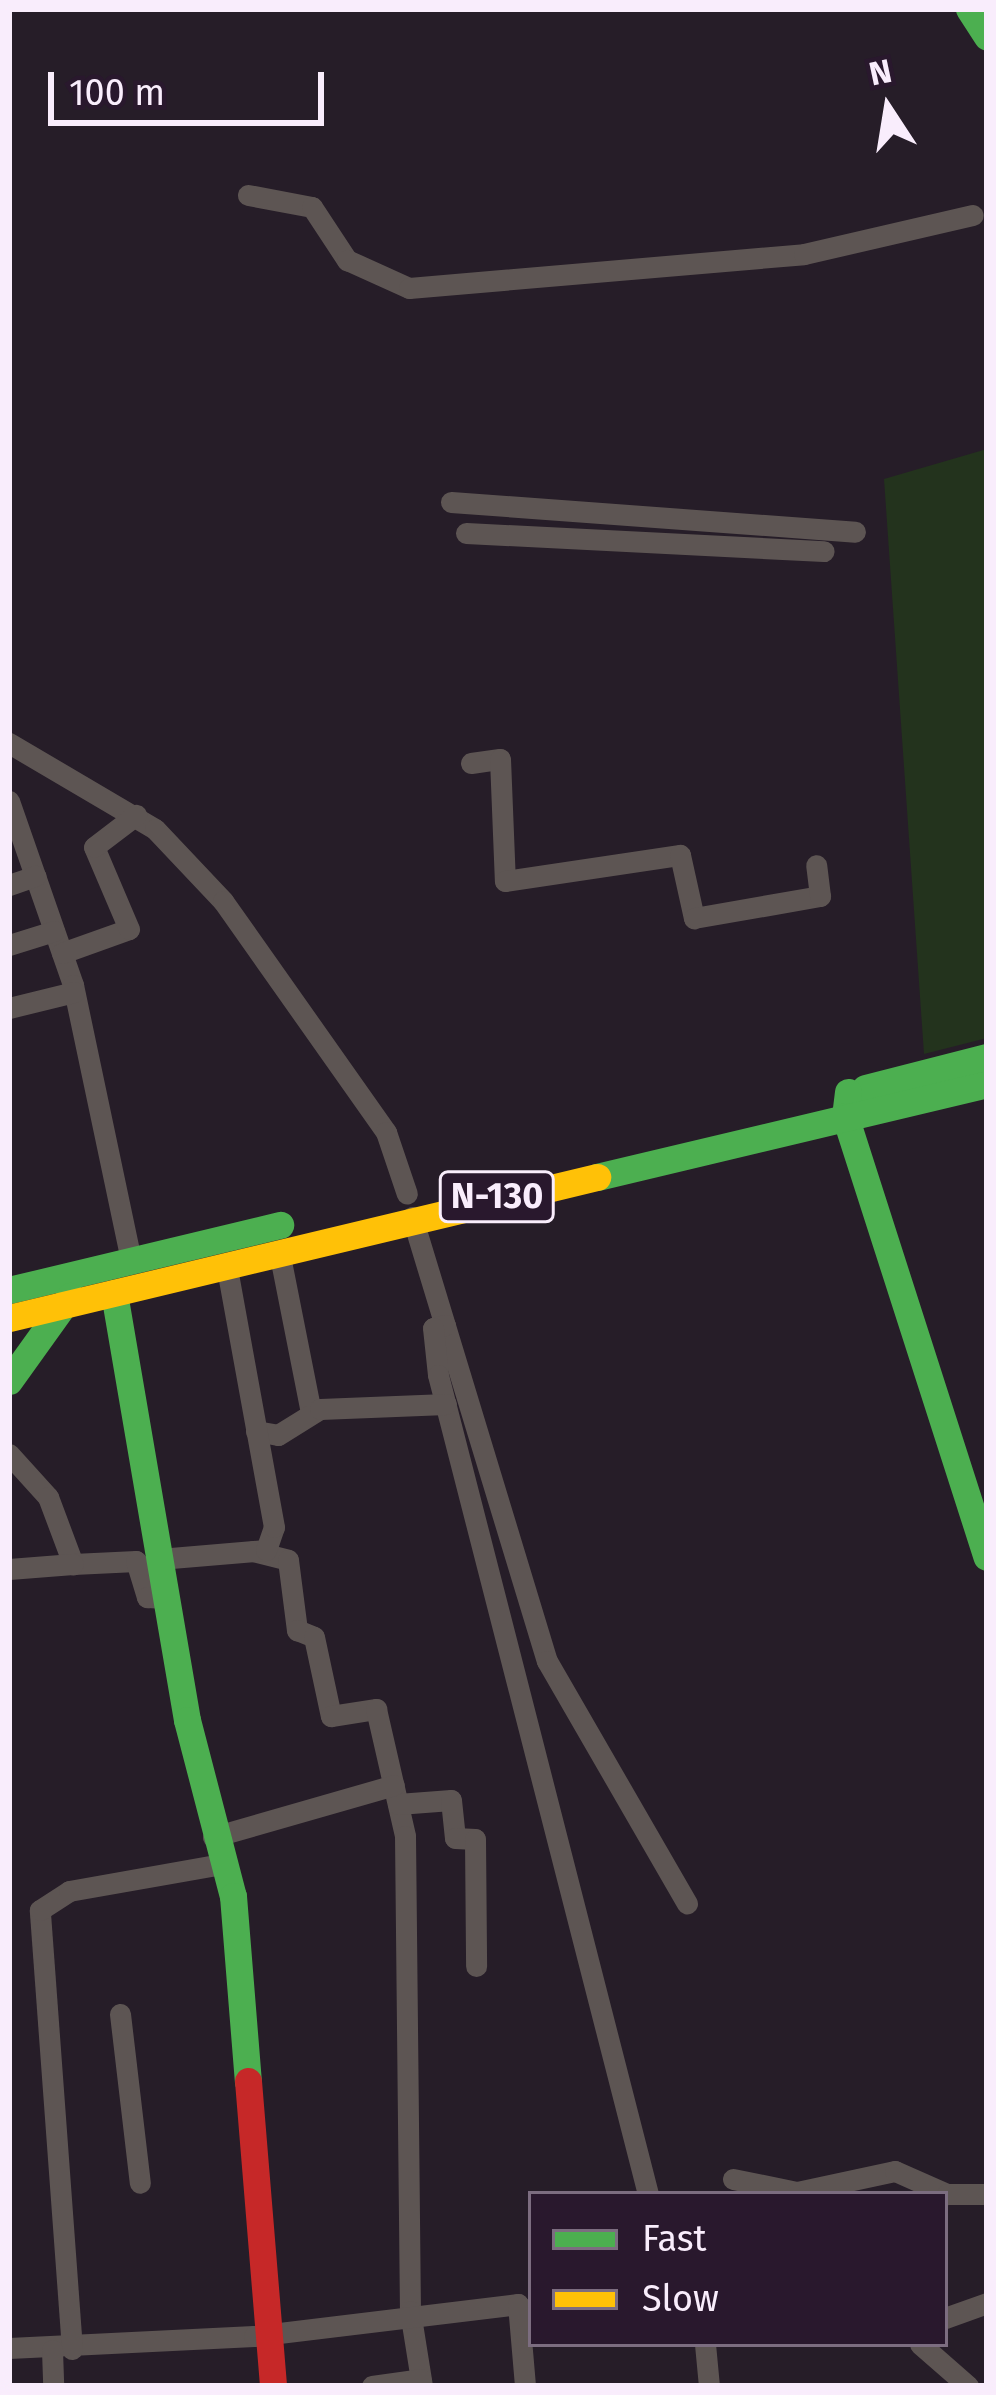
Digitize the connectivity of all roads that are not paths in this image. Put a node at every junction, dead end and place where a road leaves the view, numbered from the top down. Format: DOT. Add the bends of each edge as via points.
graph roads {
  1 [pos="969,9"];
  2 [pos="987,37"];
  3 [pos="248,195"];
  4 [pos="973,215"];
  5 [pos="451,502"];
  6 [pos="855,532"];
  7 [pos="466,533"];
  8 [pos="824,551"];
  9 [pos="9,742"];
  10 [pos="471,763"];
  11 [pos="9,801"];
  12 [pos="136,815"];
  13 [pos="816,865"];
  14 [pos="35,876"];
  15 [pos="9,885"];
  16 [pos="54,931"];
  17 [pos="9,945"];
  18 [pos="62,953"];
  19 [pos="74,992"];
  20 [pos="9,1008"];
  21 [pos="987,1058"];
  22 [pos="987,1084"];
  23 [pos="847,1104"];
  24 [pos="409,1206"];
  25 [pos="279,1251"];
  26 [pos="131,1261"];
  27 [pos="226,1264"];
  28 [pos="83,1273"];
  29 [pos="9,1290"];
  30 [pos="114,1293"];
  31 [pos="64,1305"];
  32 [pos="9,1318"];
  33 [pos="445,1325"];
  34 [pos="9,1381"];
  35 [pos="446,1404"];
  36 [pos="311,1412"];
  37 [pos="256,1431"];
  38 [pos="9,1454"];
  39 [pos="979,1515"];
  40 [pos="253,1551"];
  41 [pos="987,1557"];
  42 [pos="159,1559"];
  43 [pos="73,1564"];
  44 [pos="9,1569"];
  45 [pos="166,1598"];
  46 [pos="396,1794"];
  47 [pos="215,1851"];
  48 [pos="687,1903"];
  49 [pos="476,1966"];
  50 [pos="120,2014"];
  51 [pos="733,2179"];
  52 [pos="140,2182"];
  53 [pos="854,2183"];
  54 [pos="647,2191"];
  55 [pos="791,2191"];
  56 [pos="802,2191"];
  57 [pos="987,2194"];
  58 [pos="987,2303"];
  59 [pos="410,2311"];
  60 [pos="948,2317"];
  61 [pos="265,2334"];
  62 [pos="705,2347"];
  63 [pos="923,2347"];
  64 [pos="9,2348"];
  65 [pos="62,2350"];
  66 [pos="422,2382"];
  67 [pos="53,2386"];
  68 [pos="273,2386"];
  69 [pos="372,2386"];
  70 [pos="525,2386"];
  71 [pos="709,2386"];
  72 [pos="968,2386"];
  1 -- 2 [label="main road"];
  3 -- 4 [label="street" via="312,207 347,260 410,288 804,254"];
  5 -- 6 [label="street"];
  7 -- 8 [label="street"];
  9 -- 12 [label="street"];
  10 -- 13 [label="street" via="500,759 506,880 680,856 694,918 820,896"];
  11 -- 14 [label="street"];
  12 -- 18 [label="street" via="94,847 129,929"];
  12 -- 24 [label="street" via="223,901 386,1132"];
  14 -- 15 [label="street"];
  14 -- 16 [label="street"];
  16 -- 17 [label="street"];
  16 -- 18 [label="street"];
  18 -- 19 [label="street"];
  19 -- 20 [label="street"];
  19 -- 26 [label="street"];
  21 -- 23 [label="main road, N-130"];
  22 -- 23 [label="main road, N-130"];
  23 -- 24 [label="main road, N-130"];
  23 -- 39 [label="main road"];
  24 -- 25 [label="main road, N-130"];
  24 -- 26 [label="main road, N-130"];
  24 -- 33 [label="street"];
  25 -- 27 [label="main road, N-130"];
  25 -- 36 [label="street"];
  26 -- 28 [label="main road, N-130"];
  27 -- 30 [label="main road, N-130"];
  27 -- 37 [label="street"];
  28 -- 29 [label="main road, N-130"];
  28 -- 31 [label="main road"];
  30 -- 31 [label="main road, N-130"];
  30 -- 42 [label="main road"];
  31 -- 32 [label="main road, N-130"];
  31 -- 34 [label="main road"];
  33 -- 35 [label="street" via="433,1328"];
  33 -- 48 [label="street" via="548,1661"];
  35 -- 36 [label="street"];
  35 -- 54 [label="street"];
  36 -- 37 [label="street" via="278,1435"];
  37 -- 40 [label="street" via="274,1527 266,1550"];
  38 -- 43 [label="street" via="48,1497"];
  39 -- 41 [label="main road"];
  40 -- 42 [label="street"];
  40 -- 46 [label="street" via="288,1560 297,1630 314,1637 331,1716 376,1709"];
  42 -- 45 [label="main road"];
  43 -- 44 [label="street"];
  43 -- 45 [label="street" via="136,1561 147,1597"];
  45 -- 47 [label="main road"];
  46 -- 47 [label="street"];
  46 -- 49 [label="street" via="451,1800 455,1838 475,1839"];
  46 -- 59 [label="street" via="412,1934"];
  47 -- 61 [label="main road" via="233,1896 245,1993"];
  47 -- 65 [label="street" via="69,1891 40,1910"];
  50 -- 52 [label="street"];
  51 -- 55 [label="street"];
  53 -- 56 [label="street"];
  53 -- 57 [label="street"];
  58 -- 60 [label="street"];
  59 -- 61 [label="street"];
  59 -- 66 [label="street"];
  59 -- 70 [label="street" via="518,2304"];
  61 -- 65 [label="street"];
  61 -- 68 [label="main road"];
  62 -- 71 [label="street"];
  63 -- 72 [label="street"];
  64 -- 65 [label="street"];
  65 -- 67 [label="street"];
  66 -- 69 [label="street"];
}
